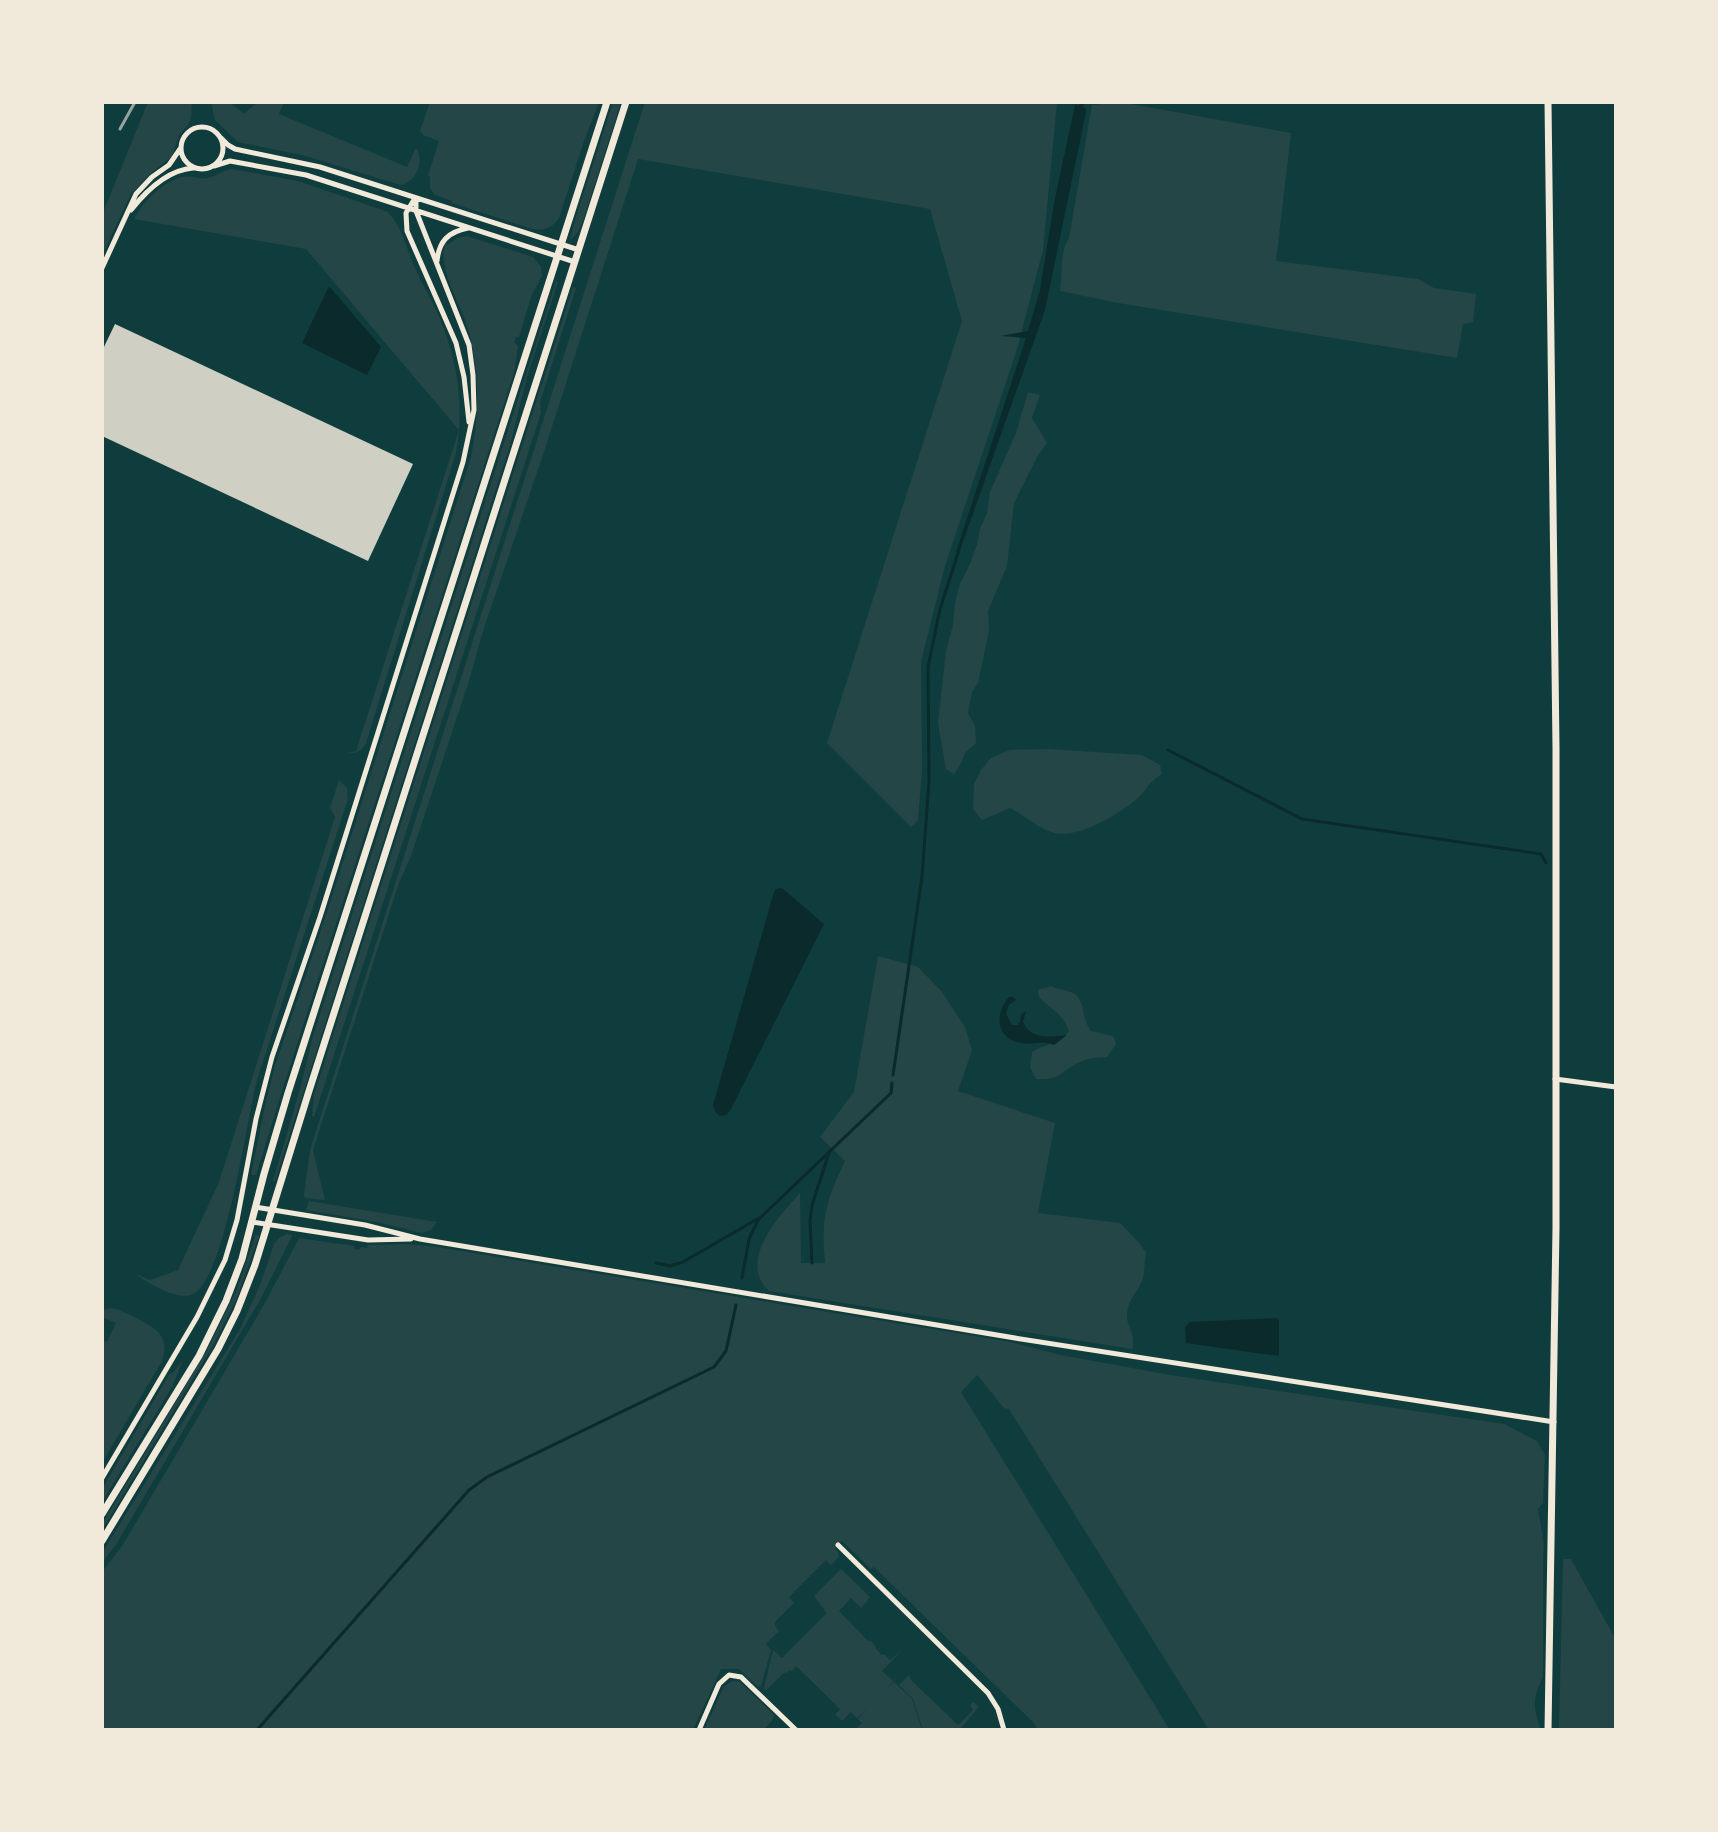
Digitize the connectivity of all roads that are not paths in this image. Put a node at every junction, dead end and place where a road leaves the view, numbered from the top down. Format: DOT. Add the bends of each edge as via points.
graph roads {
  1 [pos="607,102"];
  2 [pos="626,102"];
  3 [pos="1548,102"];
  4 [pos="221,138"];
  5 [pos="180,149"];
  6 [pos="214,166"];
  7 [pos="193,168"];
  8 [pos="416,198"];
  9 [pos="408,208"];
  10 [pos="416,211"];
  11 [pos="127,214"];
  12 [pos="470,227"];
  13 [pos="562,245"];
  14 [pos="579,250"];
  15 [pos="558,256"];
  16 [pos="437,262"];
  17 [pos="575,262"];
  18 [pos="102,268"];
  19 [pos="470,425"];
  20 [pos="1555,1079"];
  21 [pos="1616,1087"];
  22 [pos="255,1207"];
  23 [pos="273,1211"];
  24 [pos="252,1222"];
  25 [pos="268,1224"];
  26 [pos="420,1239"];
  27 [pos="1554,1422"];
  28 [pos="102,1478"];
  29 [pos="102,1514"];
  30 [pos="102,1541"];
  31 [pos="838,1545"];
  32 [pos="699,1730"];
  33 [pos="796,1730"];
  34 [pos="1004,1730"];
  35 [pos="1548,1730"];
  1 -- 13 [label="street"];
  2 -- 14 [label="street"];
  3 -- 20 [label="street"];
  4 -- 5 [label="street" via="200,126 186,133"];
  4 -- 6 [label="street" via="224,148"];
  4 -- 8 [label="street" via="235,149 301,162"];
  5 -- 7 [label="street"];
  5 -- 11 [label="street" via="136,194"];
  6 -- 7 [label="street"];
  6 -- 9 [label="street" via="230,161 290,172"];
  7 -- 11 [label="street" via="163,179"];
  8 -- 9 [label="street"];
  8 -- 10 [label="street"];
  8 -- 13 [label="street"];
  9 -- 10 [label="street"];
  9 -- 19 [label="street" via="407,231 461,359"];
  10 -- 12 [label="street"];
  10 -- 16 [label="street"];
  11 -- 18 [label="street"];
  12 -- 15 [label="street"];
  12 -- 16 [label="street" via="445,238"];
  13 -- 14 [label="street"];
  13 -- 15 [label="street"];
  14 -- 17 [label="street"];
  15 -- 17 [label="street"];
  15 -- 22 [label="street"];
  16 -- 19 [label="street" via="469,345 474,389"];
  17 -- 23 [label="street"];
  19 -- 28 [label="street" via="458,481 269,1067 225,1260"];
  20 -- 21 [label="street"];
  20 -- 27 [label="street"];
  22 -- 23 [label="street"];
  22 -- 24 [label="street"];
  23 -- 25 [label="street"];
  23 -- 26 [label="street"];
  24 -- 25 [label="street"];
  24 -- 29 [label="street" via="242,1259 199,1356"];
  25 -- 26 [label="street" via="368,1240"];
  25 -- 30 [label="street" via="246,1290 218,1349"];
  26 -- 27 [label="street"];
  27 -- 35 [label="street"];
  31 -- 34 [label="street" via="988,1692"];
  32 -- 33 [label="street" via="719,1684 733,1675"];
}
